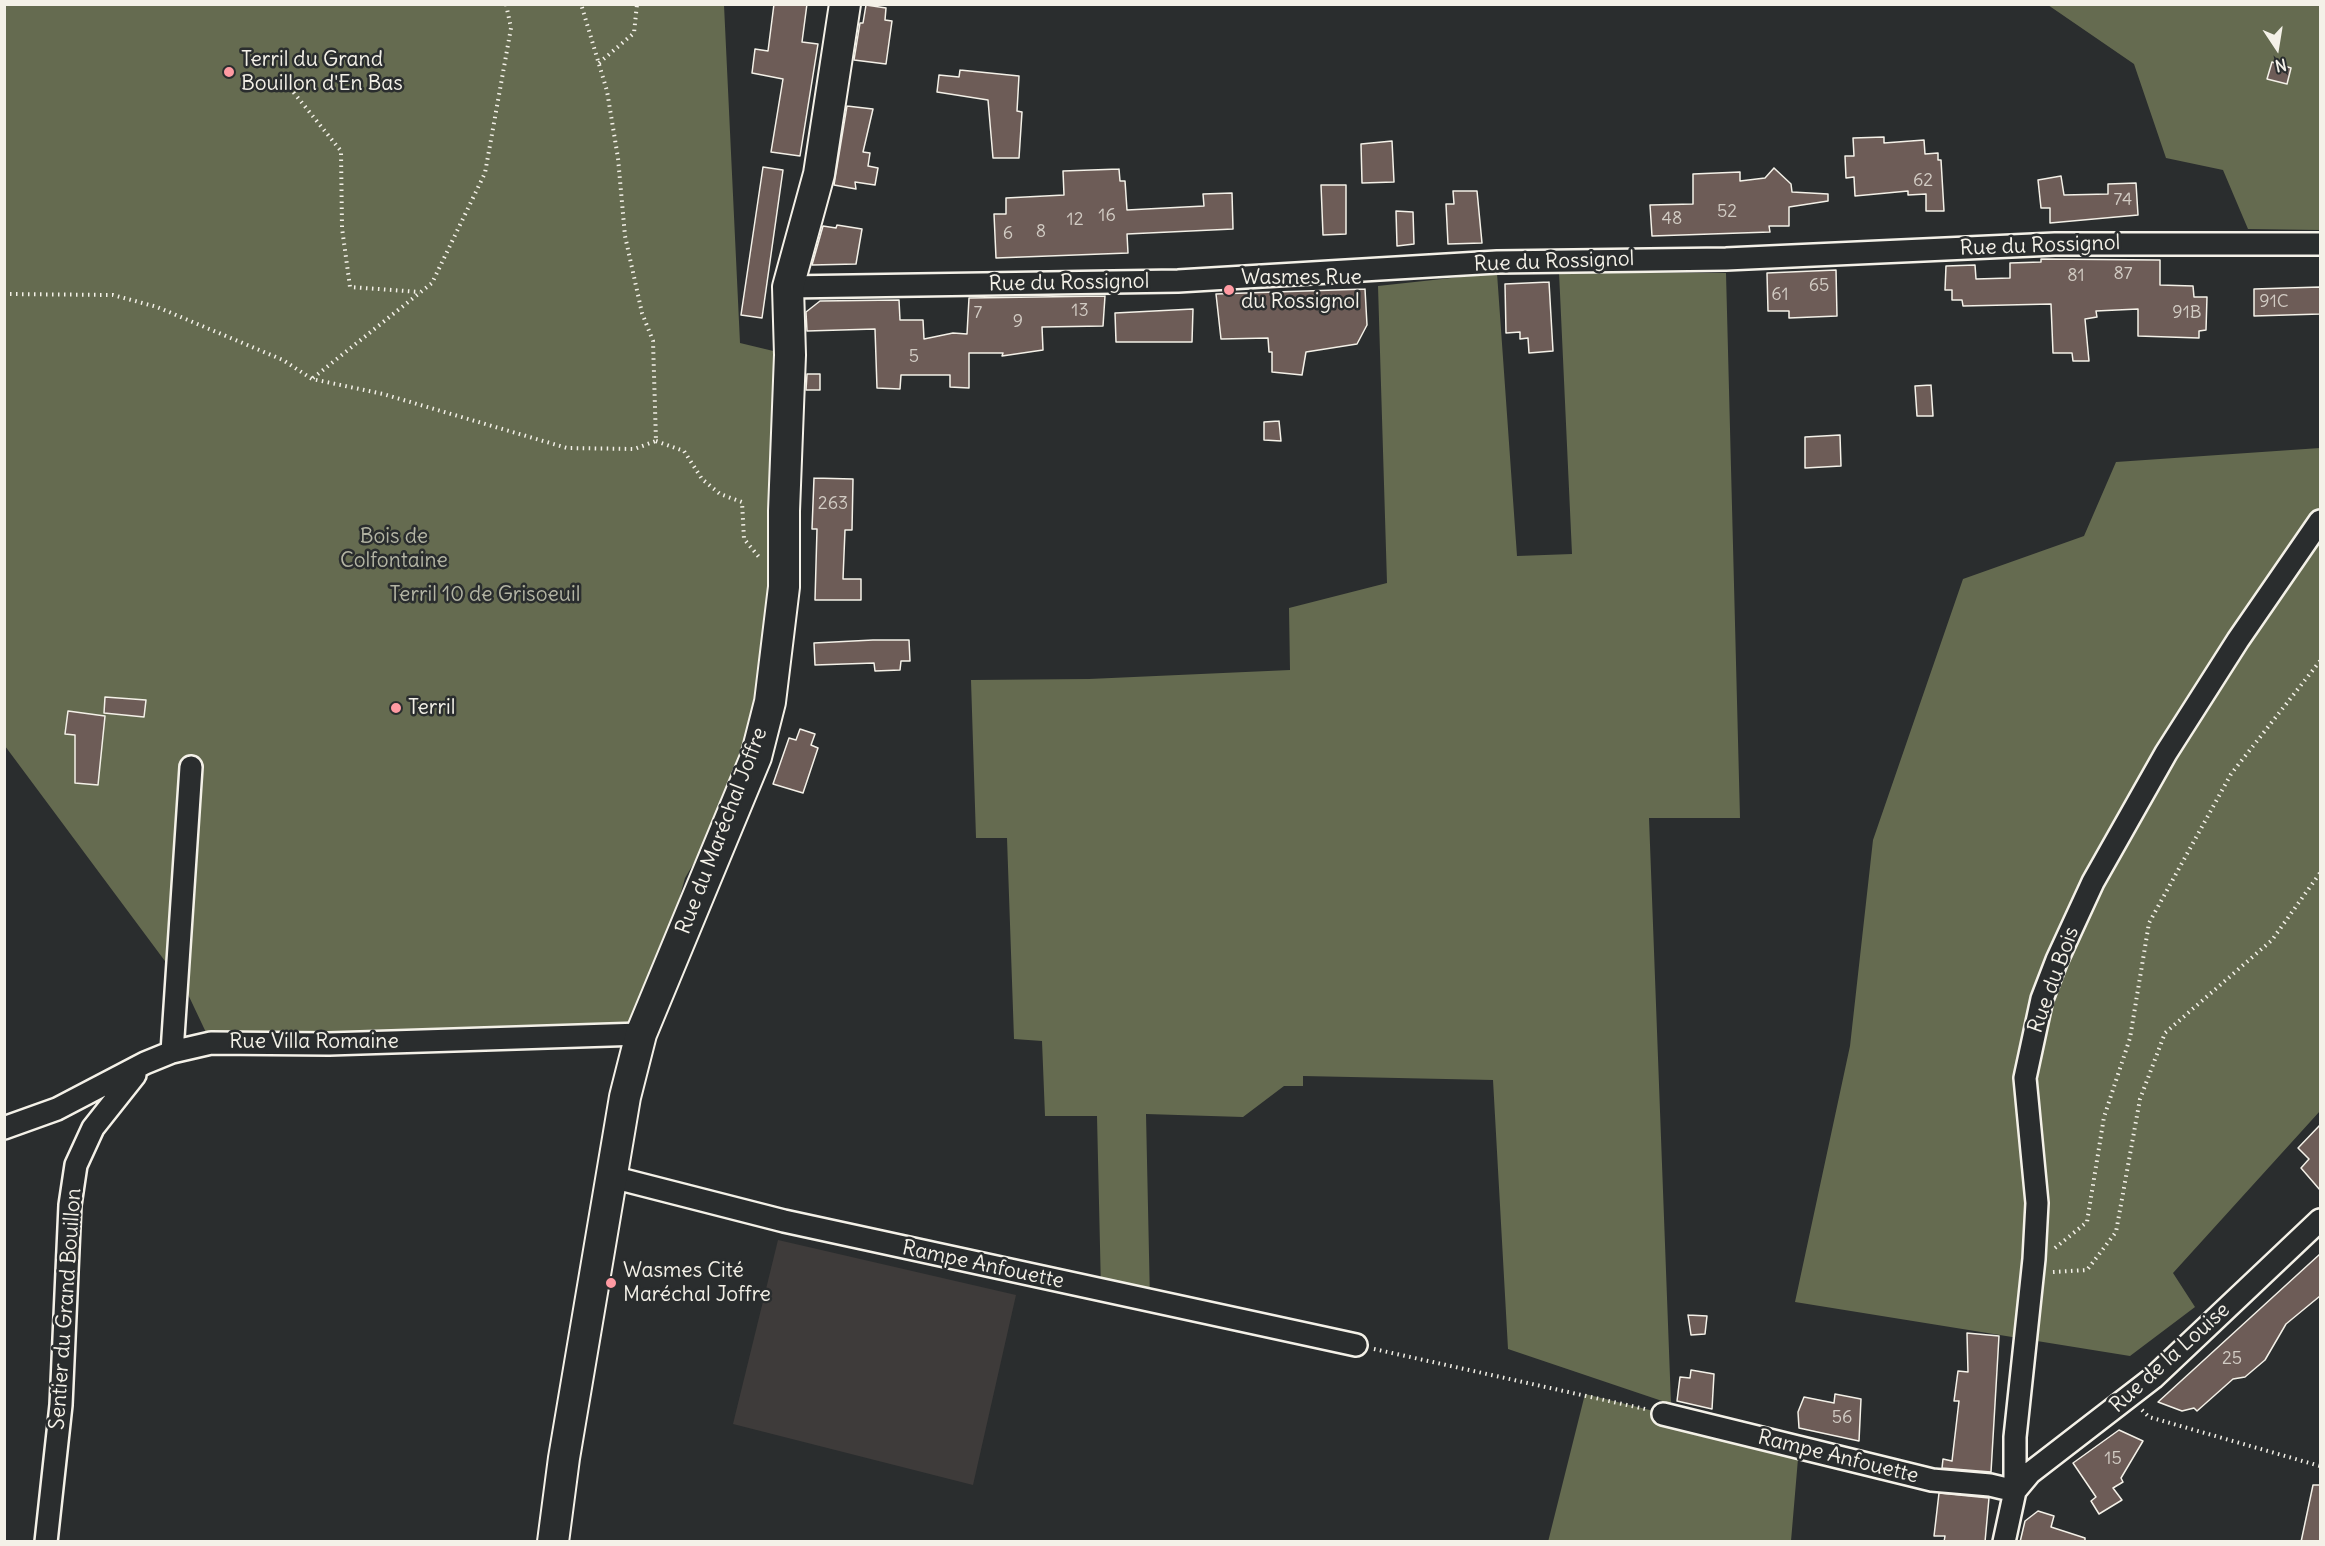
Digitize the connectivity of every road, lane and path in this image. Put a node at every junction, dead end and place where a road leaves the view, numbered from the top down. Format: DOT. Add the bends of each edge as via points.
graph roads {
  1 [pos="506,4"];
  2 [pos="581,4"];
  3 [pos="637,4"];
  4 [pos="845,4"];
  5 [pos="599,63"];
  6 [pos="286,83"];
  7 [pos="2320,244"];
  8 [pos="788,287"];
  9 [pos="420,292"];
  10 [pos="4,294"];
  11 [pos="312,379"];
  12 [pos="656,441"];
  13 [pos="2320,521"];
  14 [pos="784,587"];
  15 [pos="2320,661"];
  16 [pos="191,767"];
  17 [pos="2320,873"];
  18 [pos="641,1034"];
  19 [pos="172,1052"];
  20 [pos="145,1063"];
  21 [pos="4,1128"];
  22 [pos="612,1177"];
  23 [pos="2320,1220"];
  24 [pos="2034,1259"];
  25 [pos="1356,1345"];
  26 [pos="1663,1414"];
  27 [pos="2149,1417"];
  28 [pos="2320,1466"];
  29 [pos="2015,1491"];
  30 [pos="46,1542"];
  31 [pos="553,1542"];
  32 [pos="2004,1542"];
  1 -- 9 [label="path" via="511,28 485,173 432,283"];
  2 -- 5 [label="path"];
  3 -- 5 [label="path" via="634,33"];
  4 -- 8 [label="street, Rue du Maréchal Joffre" via="819,174"];
  5 -- 12 [label="path" via="618,158 625,236 642,313 653,341"];
  6 -- 9 [label="path" via="341,151 342,228 350,287"];
  7 -- 8 [label="street, Rue du Rossignol" via="2055,244 1726,259 1507,262 1178,281"];
  8 -- 14 [label="street, Rue du Maréchal Joffre"];
  9 -- 11 [label="path"];
  10 -- 11 [label="path" via="113,295 157,307 283,360"];
  11 -- 12 [label="path" via="383,394 567,448 634,448"];
  12 -- 14 [label="path" via="684,451 702,479 720,494 742,502 744,538"];
  13 -- 24 [label="street, Rue du Bois" via="2166,753 2093,882 2057,960 2033,1034 2025,1078 2037,1203"];
  14 -- 18 [label="street, Rue du Maréchal Joffre" via="770,702 756,757"];
  15 -- 24 [label="path" via="2231,774 2149,923 2130,1038 2104,1117 2087,1222 2061,1244"];
  16 -- 19 [label="street"];
  17 -- 24 [label="path" via="2272,940 2165,1034 2140,1099 2116,1232 2087,1270 2052,1272"];
  18 -- 19 [label="street, Rue Villa Romaine" via="329,1044 211,1043"];
  18 -- 22 [label="street, Rue du Maréchal Joffre" via="625,1097"];
  19 -- 20 [label="street, Rue Villa Romaine"];
  20 -- 21 [label="street, Rue Villa Romaine" via="57,1109"];
  20 -- 30 [label="street, Sentier du Grand Bouillon" via="93,1128 76,1165 70,1205 62,1405"];
  22 -- 25 [label="street, Rampe Anfouette" via="795,1223"];
  22 -- 31 [label="street, Rue du Maréchal Joffre"];
  23 -- 29 [label="street, Rue de la Louise" via="2153,1378 2030,1473"];
  24 -- 29 [label="street, Rue du Bois" via="2015,1437"];
  25 -- 26 [label="path"];
  26 -- 29 [label="street, Rampe Anfouette" via="1932,1480"];
  27 -- 28 [label="path"];
  29 -- 32 [label="street, Rue du Bois"];
}
